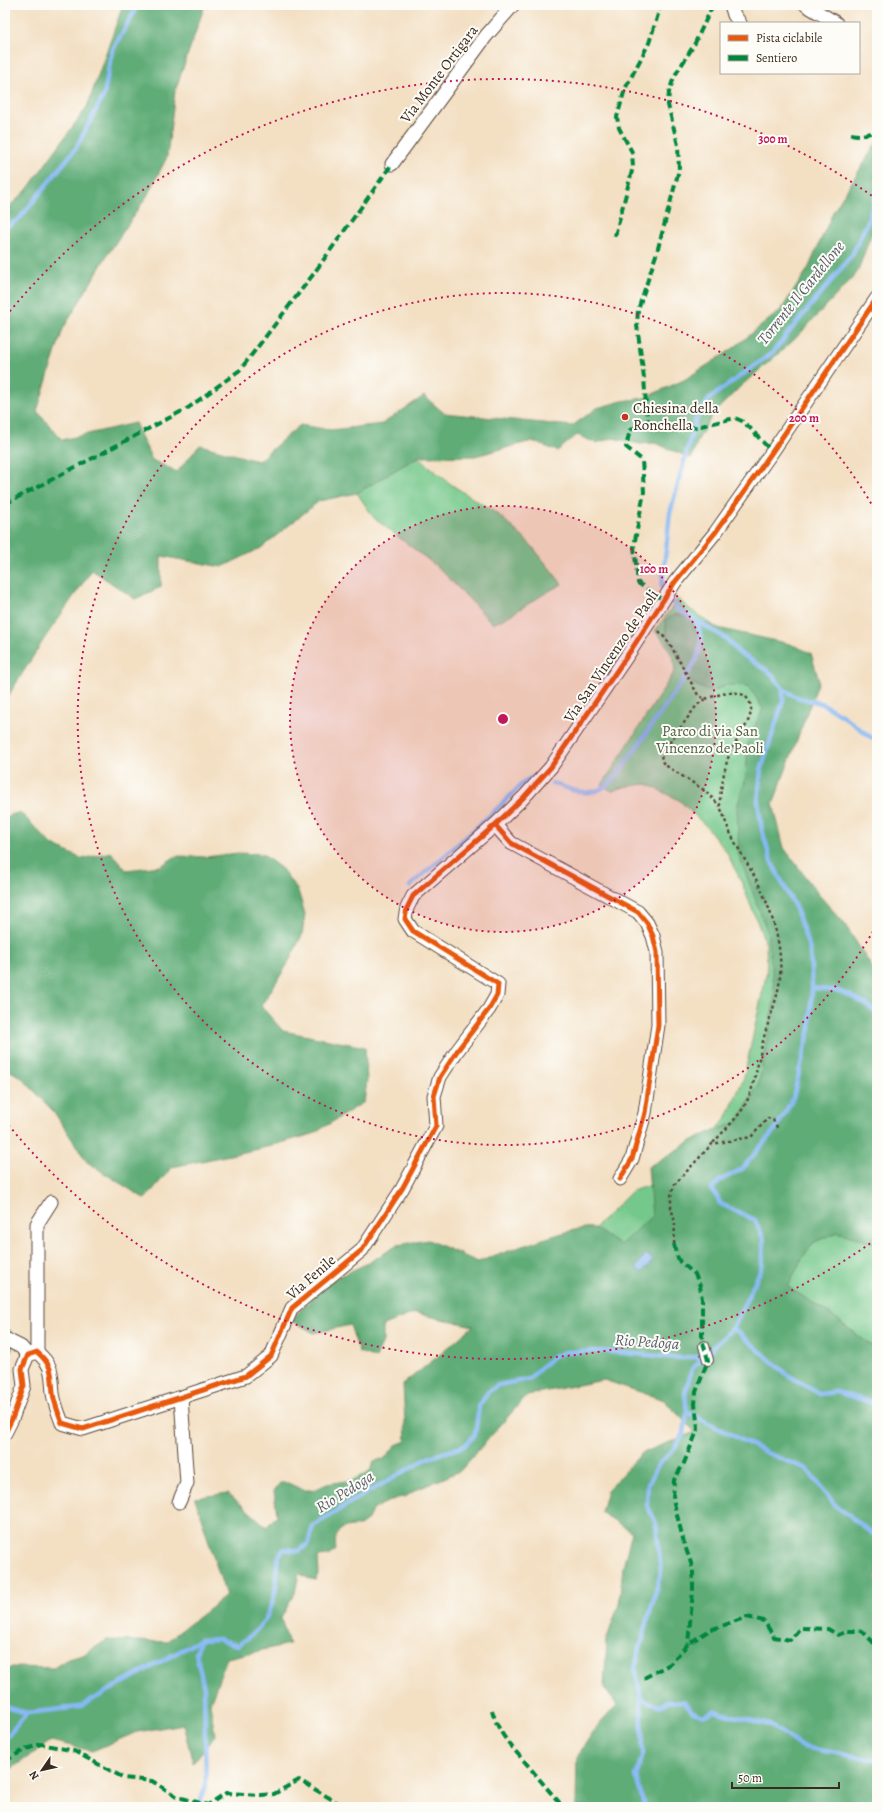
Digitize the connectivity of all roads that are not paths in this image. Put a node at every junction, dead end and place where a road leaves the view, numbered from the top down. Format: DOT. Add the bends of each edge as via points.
graph roads {
  1 [pos="513,5"];
  2 [pos="731,5"];
  3 [pos="806,5"];
  4 [pos="739,22"];
  5 [pos="834,22"];
  6 [pos="392,164"];
  7 [pos="877,298"];
  8 [pos="495,825"];
  9 [pos="498,984"];
  10 [pos="620,1179"];
  11 [pos="51,1202"];
  12 [pos="5,1339"];
  13 [pos="704,1346"];
  14 [pos="32,1353"];
  15 [pos="708,1360"];
  16 [pos="181,1398"];
  17 [pos="5,1432"];
  18 [pos="180,1502"];
  1 -- 6 [label="street, Via Monte Ortigara" via="486,36"];
  2 -- 4 [label="street"];
  3 -- 5 [label="street"];
  7 -- 8 [label="street, Via San Vincenzo de Paoli" via="715,533 672,586 551,767"];
  8 -- 9 [label="street, Via San Vincenzo de Paoli" via="413,896 406,908 405,920 413,931"];
  8 -- 10 [label="street" via="511,842 638,912 653,936 657,952 658,1025 645,1113 632,1159"];
  9 -- 16 [label="street, Via Fenile" via="497,995 489,1009 440,1077 434,1096 436,1126 402,1189 362,1250 292,1308 271,1356 246,1376"];
  11 -- 14 [label="street" via="37,1224"];
  12 -- 14 [label="street"];
  13 -- 15 [label="street"];
  14 -- 16 [label="street, Via Fenile" via="47,1360 53,1377 53,1394 62,1423 83,1429"];
  14 -- 17 [label="street" via="22,1369 24,1386"];
  16 -- 18 [label="street" via="187,1482"];
}
